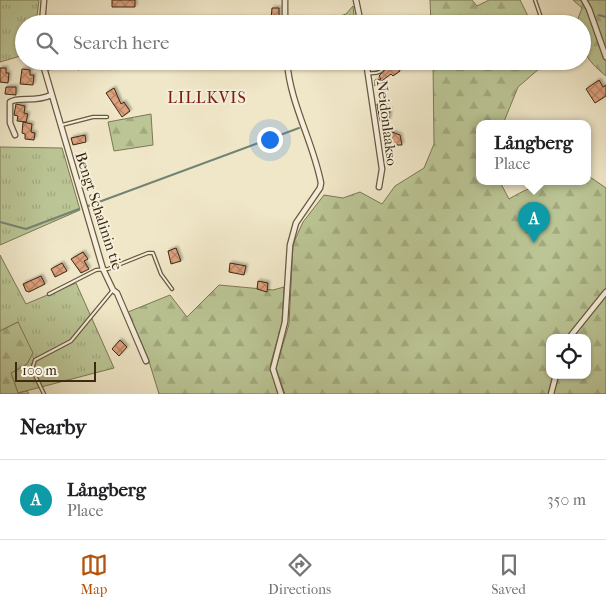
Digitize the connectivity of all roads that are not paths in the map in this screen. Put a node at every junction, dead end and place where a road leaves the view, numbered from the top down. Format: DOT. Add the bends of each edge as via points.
graph roads {
  1 [pos="44,0"];
  2 [pos="285,0"];
  3 [pos="356,0"];
  4 [pos="535,0"];
  5 [pos="584,0"];
  6 [pos="43,15"];
  7 [pos="285,15"];
  8 [pos="358,15"];
  9 [pos="540,15"];
  10 [pos="606,57"];
  11 [pos="44,70"];
  12 [pos="288,70"];
  13 [pos="368,70"];
  14 [pos="383,70"];
  15 [pos="368,73"];
  16 [pos="51,95"];
  17 [pos="107,116"];
  18 [pos="59,125"];
  19 [pos="14,135"];
  20 [pos="380,187"];
  21 [pos="103,269"];
  22 [pos="172,289"];
  23 [pos="113,290"];
  24 [pos="606,292"];
  25 [pos="49,294"];
  26 [pos="572,334"];
  27 [pos="146,361"];
  28 [pos="555,379"];
  29 [pos="44,394"];
  30 [pos="281,394"];
  31 [pos="550,394"];
  1 -- 6 [label="street"];
  2 -- 7 [label="street"];
  3 -- 8 [label="street"];
  4 -- 9 [label="lane"];
  5 -- 10 [label="street"];
  11 -- 16 [label="street, Bengt Schalinin tie"];
  12 -- 30 [label="street" via="289,85 321,183 296,223 290,245 285,322 273,368"];
  13 -- 15 [label="street, Neidonlaakso"];
  14 -- 15 [label="lane"];
  15 -- 20 [label="street, Neidonlaakso" via="382,169"];
  16 -- 18 [label="street, Bengt Schalinin tie"];
  16 -- 19 [label="street" via="39,100 10,102 10,123"];
  17 -- 18 [label="lane"];
  18 -- 21 [label="street, Bengt Schalinin tie"];
  21 -- 22 [label="lane" via="152,253"];
  21 -- 23 [label="street, Bengt Schalinin tie"];
  21 -- 25 [label="lane"];
  23 -- 27 [label="street, Bengt Schalinin tie"];
  23 -- 29 [label="lane" via="71,341 35,360 32,369"];
  24 -- 26 [label="street"];
  28 -- 31 [label="street"];
}
